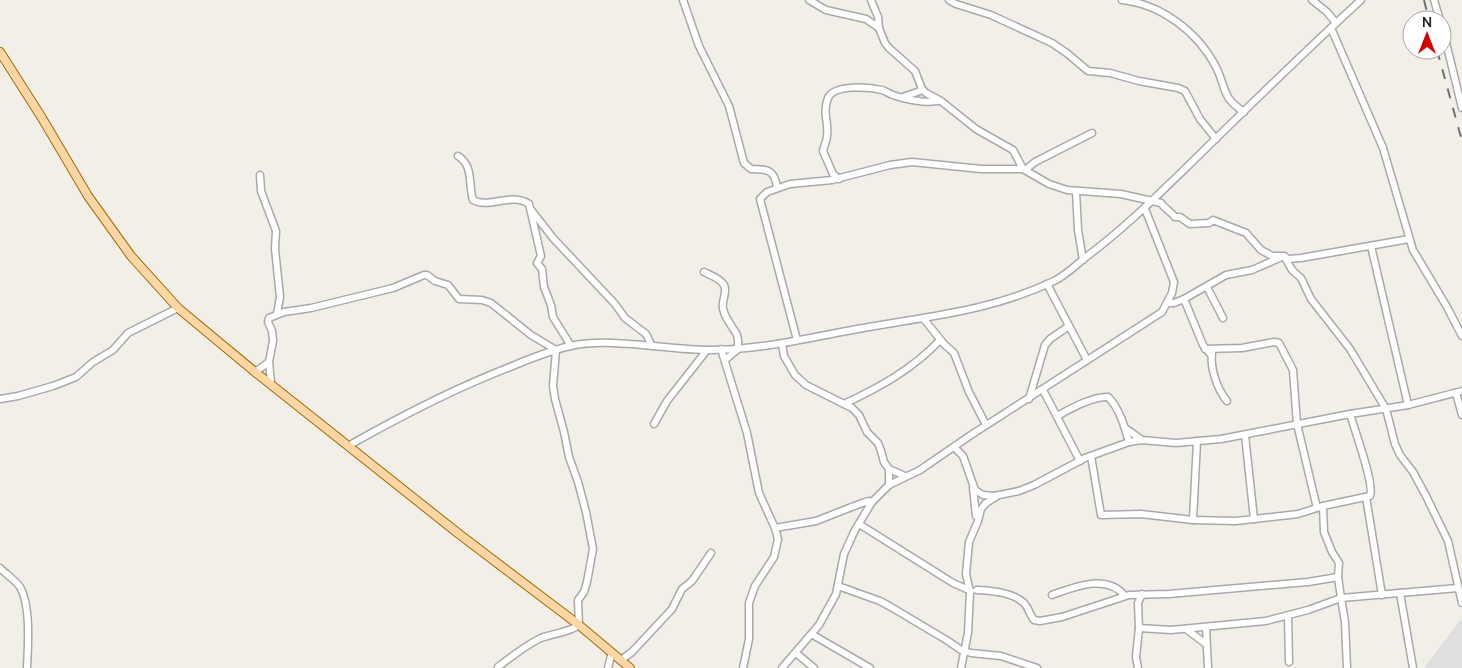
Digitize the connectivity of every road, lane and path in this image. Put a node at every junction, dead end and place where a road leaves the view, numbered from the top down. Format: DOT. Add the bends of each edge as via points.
graph roads {
  1 [pos="683,0"];
  2 [pos="809,0"];
  3 [pos="871,0"];
  4 [pos="949,0"];
  5 [pos="1122,0"];
  6 [pos="1312,0"];
  7 [pos="1361,0"];
  8 [pos="1334,25"];
  9 [pos="879,28"];
  10 [pos="0,52"];
  11 [pos="1450,60"];
  12 [pos="923,90"];
  13 [pos="902,97"];
  14 [pos="940,101"];
  15 [pos="1462,108"];
  16 [pos="1244,112"];
  17 [pos="1092,133"];
  18 [pos="1216,139"];
  19 [pos="458,156"];
  20 [pos="1024,170"];
  21 [pos="260,175"];
  22 [pos="835,177"];
  23 [pos="777,188"];
  24 [pos="1076,191"];
  25 [pos="1154,200"];
  26 [pos="1145,209"];
  27 [pos="531,210"];
  28 [pos="1409,239"];
  29 [pos="1371,246"];
  30 [pos="1284,256"];
  31 [pos="1083,260"];
  32 [pos="704,272"];
  33 [pos="1047,284"];
  34 [pos="1207,287"];
  35 [pos="1184,299"];
  36 [pos="1168,303"];
  37 [pos="178,308"];
  38 [pos="277,314"];
  39 [pos="923,318"];
  40 [pos="1223,318"];
  41 [pos="1069,326"];
  42 [pos="1462,336"];
  43 [pos="797,340"];
  44 [pos="940,340"];
  45 [pos="782,344"];
  46 [pos="571,346"];
  47 [pos="652,346"];
  48 [pos="738,349"];
  49 [pos="556,350"];
  50 [pos="707,350"];
  51 [pos="721,350"];
  52 [pos="1212,352"];
  53 [pos="725,360"];
  54 [pos="1087,360"];
  55 [pos="269,362"];
  56 [pos="255,372"];
  57 [pos="270,383"];
  58 [pos="1043,390"];
  59 [pos="1459,392"];
  60 [pos="1029,398"];
  61 [pos="0,399"];
  62 [pos="1227,401"];
  63 [pos="844,404"];
  64 [pos="1408,405"];
  65 [pos="1386,409"];
  66 [pos="1350,414"];
  67 [pos="1462,415"];
  68 [pos="1057,416"];
  69 [pos="654,424"];
  70 [pos="1297,424"];
  71 [pos="986,425"];
  72 [pos="1125,428"];
  73 [pos="1245,435"];
  74 [pos="1142,440"];
  75 [pos="1197,441"];
  76 [pos="1129,442"];
  77 [pos="348,446"];
  78 [pos="954,447"];
  79 [pos="1091,456"];
  80 [pos="1080,461"];
  81 [pos="889,469"];
  82 [pos="905,476"];
  83 [pos="889,485"];
  84 [pos="973,487"];
  85 [pos="997,496"];
  86 [pos="1366,497"];
  87 [pos="872,502"];
  88 [pos="1320,507"];
  89 [pos="1254,519"];
  90 [pos="1194,520"];
  91 [pos="859,524"];
  92 [pos="976,525"];
  93 [pos="775,528"];
  94 [pos="711,553"];
  95 [pos="0,568"];
  96 [pos="1338,577"];
  97 [pos="838,586"];
  98 [pos="1458,588"];
  99 [pos="974,591"];
  100 [pos="1400,593"];
  101 [pos="1142,594"];
  102 [pos="1052,595"];
  103 [pos="1382,595"];
  104 [pos="1127,596"];
  105 [pos="1342,598"];
  106 [pos="1462,603"];
  107 [pos="1138,604"];
  108 [pos="1288,616"];
  109 [pos="579,625"];
  110 [pos="1206,627"];
  111 [pos="1139,628"];
  112 [pos="1186,629"];
  113 [pos="813,634"];
  114 [pos="1206,644"];
  115 [pos="612,652"];
  116 [pos="966,652"];
  117 [pos="796,653"];
  118 [pos="620,660"];
  119 [pos="1289,662"];
  120 [pos="498,667"];
  121 [pos="27,668"];
  122 [pos="608,668"];
  123 [pos="630,668"];
  124 [pos="743,668"];
  125 [pos="782,668"];
  126 [pos="814,668"];
  127 [pos="870,668"];
  128 [pos="962,668"];
  129 [pos="1037,668"];
  130 [pos="1138,668"];
  131 [pos="1208,668"];
  132 [pos="1347,668"];
  133 [pos="1413,668"];
  1 -- 23 [label="street" via="708,67 729,106 744,163 751,169 771,172 776,178"];
  2 -- 9 [label="street" via="826,10 866,19"];
  3 -- 9 [label="street"];
  4 -- 18 [label="street" via="1052,43 1088,71 1185,91 1200,119"];
  5 -- 16 [label="street" via="1140,3 1165,14 1192,35 1216,67 1232,104"];
  6 -- 8 [label="street" via="1327,12"];
  7 -- 8 [label="street"];
  8 -- 16 [label="street"];
  8 -- 28 [label="street" via="1383,148"];
  9 -- 12 [label="street" via="889,48 915,71"];
  10 -- 37 [label="main road" via="88,196 131,256"];
  11 -- 15 [label="street"];
  12 -- 13 [label="street"];
  12 -- 14 [label="street"];
  13 -- 14 [label="street" via="923,102"];
  13 -- 22 [label="street" via="883,90 848,88 839,88 829,96 825,115 827,137 823,150"];
  14 -- 20 [label="street" via="976,129 1013,150"];
  16 -- 18 [label="street"];
  17 -- 20 [label="street"];
  18 -- 25 [label="street"];
  19 -- 27 [label="street" via="468,165 473,200 479,203 522,200 529,204"];
  20 -- 22 [label="street" via="912,162"];
  20 -- 24 [label="street" via="1049,184"];
  21 -- 38 [label="street" via="276,231 280,297"];
  22 -- 23 [label="street"];
  23 -- 43 [label="street" via="760,199"];
  24 -- 25 [label="street"];
  24 -- 31 [label="street"];
  25 -- 26 [label="street"];
  25 -- 30 [label="street" via="1190,224 1212,220 1246,233 1261,250 1272,256"];
  26 -- 31 [label="street"];
  26 -- 36 [label="street" via="1173,274 1174,287"];
  27 -- 46 [label="street" via="541,256 537,263 542,269 544,287 554,320"];
  27 -- 47 [label="street" via="625,318 646,334"];
  28 -- 29 [label="street"];
  28 -- 42 [label="street"];
  29 -- 30 [label="street" via="1301,258 1288,259"];
  29 -- 64 [label="street"];
  30 -- 34 [label="street" via="1252,270 1226,276"];
  30 -- 65 [label="street" via="1301,278 1311,299 1350,349"];
  31 -- 33 [label="street" via="1058,280"];
  32 -- 48 [label="street" via="724,284 723,310 737,334"];
  33 -- 39 [label="street" via="989,306"];
  33 -- 41 [label="street"];
  34 -- 35 [label="street"];
  34 -- 40 [label="street"];
  35 -- 36 [label="street"];
  35 -- 52 [label="street" via="1205,349"];
  36 -- 54 [label="street" via="1158,316"];
  37 -- 56 [label="main road"];
  37 -- 61 [label="street" via="128,333 113,350 76,377"];
  38 -- 49 [label="street" via="393,288 427,275 448,284 459,299 491,303"];
  38 -- 55 [label="street" via="268,322 273,341"];
  39 -- 43 [label="street"];
  39 -- 44 [label="street"];
  41 -- 54 [label="street"];
  41 -- 60 [label="street" via="1045,345"];
  43 -- 45 [label="street"];
  44 -- 63 [label="street" via="903,372 877,389"];
  44 -- 71 [label="street" via="954,353"];
  45 -- 48 [label="street"];
  45 -- 63 [label="street" via="784,356 795,375 806,385"];
  46 -- 47 [label="street"];
  46 -- 49 [label="street"];
  47 -- 50 [label="street"];
  48 -- 51 [label="street"];
  48 -- 53 [label="street"];
  49 -- 77 [label="street" via="466,384"];
  49 -- 109 [label="street" via="555,399 593,549 587,582 578,600"];
  50 -- 51 [label="street"];
  50 -- 69 [label="street" via="667,401"];
  51 -- 53 [label="street"];
  52 -- 62 [label="street" via="1220,390"];
  52 -- 70 [label="street" via="1279,343 1293,370"];
  53 -- 93 [label="street" via="749,440 759,493"];
  54 -- 58 [label="street"];
  55 -- 56 [label="street"];
  55 -- 57 [label="street"];
  56 -- 57 [label="main road"];
  57 -- 77 [label="main road"];
  58 -- 60 [label="street"];
  58 -- 68 [label="street"];
  59 -- 64 [label="street"];
  59 -- 67 [label="street"];
  60 -- 71 [label="street"];
  63 -- 81 [label="street" via="859,415 867,432 878,442"];
  64 -- 65 [label="street"];
  65 -- 66 [label="street"];
  65 -- 98 [label="street" via="1400,455 1413,472 1448,541"];
  66 -- 70 [label="street"];
  66 -- 86 [label="street" via="1371,488 1372,494"];
  68 -- 72 [label="street" via="1073,407 1108,398"];
  68 -- 80 [label="street"];
  70 -- 73 [label="street"];
  70 -- 88 [label="street"];
  71 -- 78 [label="street"];
  72 -- 74 [label="street"];
  72 -- 76 [label="street"];
  73 -- 75 [label="street"];
  73 -- 89 [label="street"];
  74 -- 75 [label="street" via="1163,443"];
  74 -- 76 [label="street"];
  75 -- 90 [label="street"];
  76 -- 79 [label="street"];
  77 -- 109 [label="main road"];
  78 -- 82 [label="street"];
  78 -- 84 [label="street" via="963,456"];
  79 -- 80 [label="street"];
  79 -- 90 [label="street" via="1101,515 1141,514"];
  80 -- 85 [label="street" via="1034,485"];
  81 -- 82 [label="street"];
  81 -- 83 [label="street"];
  82 -- 83 [label="street"];
  83 -- 87 [label="street"];
  84 -- 85 [label="street" via="983,495"];
  84 -- 92 [label="street"];
  85 -- 92 [label="street" via="983,506"];
  86 -- 88 [label="street"];
  86 -- 103 [label="street"];
  87 -- 91 [label="street"];
  87 -- 93 [label="street" via="816,522"];
  88 -- 89 [label="street" via="1298,514"];
  88 -- 96 [label="street" via="1324,532 1339,563"];
  89 -- 90 [label="street"];
  91 -- 97 [label="street" via="844,554"];
  91 -- 99 [label="street" via="953,583"];
  92 -- 99 [label="street" via="969,542 966,574"];
  93 -- 124 [label="street" via="778,539 776,552 754,586 749,603 749,639"];
  94 -- 118 [label="street" via="692,581 682,589 672,609 632,652"];
  95 -- 121 [label="street" via="19,586 26,599"];
  96 -- 101 [label="street"];
  96 -- 105 [label="street"];
  97 -- 113 [label="street"];
  97 -- 116 [label="street" via="892,606"];
  98 -- 100 [label="street"];
  98 -- 106 [label="street"];
  99 -- 104 [label="street" via="1015,597 1025,604 1037,621 1062,617"];
  99 -- 116 [label="street"];
  100 -- 103 [label="street"];
  100 -- 133 [label="street"];
  101 -- 104 [label="street"];
  101 -- 107 [label="street"];
  102 -- 104 [label="street" via="1083,584 1105,584"];
  103 -- 105 [label="street"];
  104 -- 107 [label="street"];
  105 -- 108 [label="street"];
  105 -- 132 [label="street"];
  107 -- 111 [label="street"];
  108 -- 110 [label="street"];
  108 -- 119 [label="street"];
  109 -- 115 [label="main road"];
  109 -- 120 [label="street" via="571,631 539,639"];
  110 -- 112 [label="street"];
  110 -- 114 [label="street"];
  111 -- 112 [label="street"];
  111 -- 130 [label="street"];
  112 -- 114 [label="street"];
  113 -- 117 [label="street"];
  113 -- 127 [label="street"];
  114 -- 131 [label="street"];
  115 -- 118 [label="main road"];
  115 -- 122 [label="street"];
  116 -- 128 [label="street"];
  116 -- 129 [label="street" via="1001,656"];
  117 -- 125 [label="street"];
  117 -- 126 [label="street"];
  118 -- 123 [label="main road"];
}
